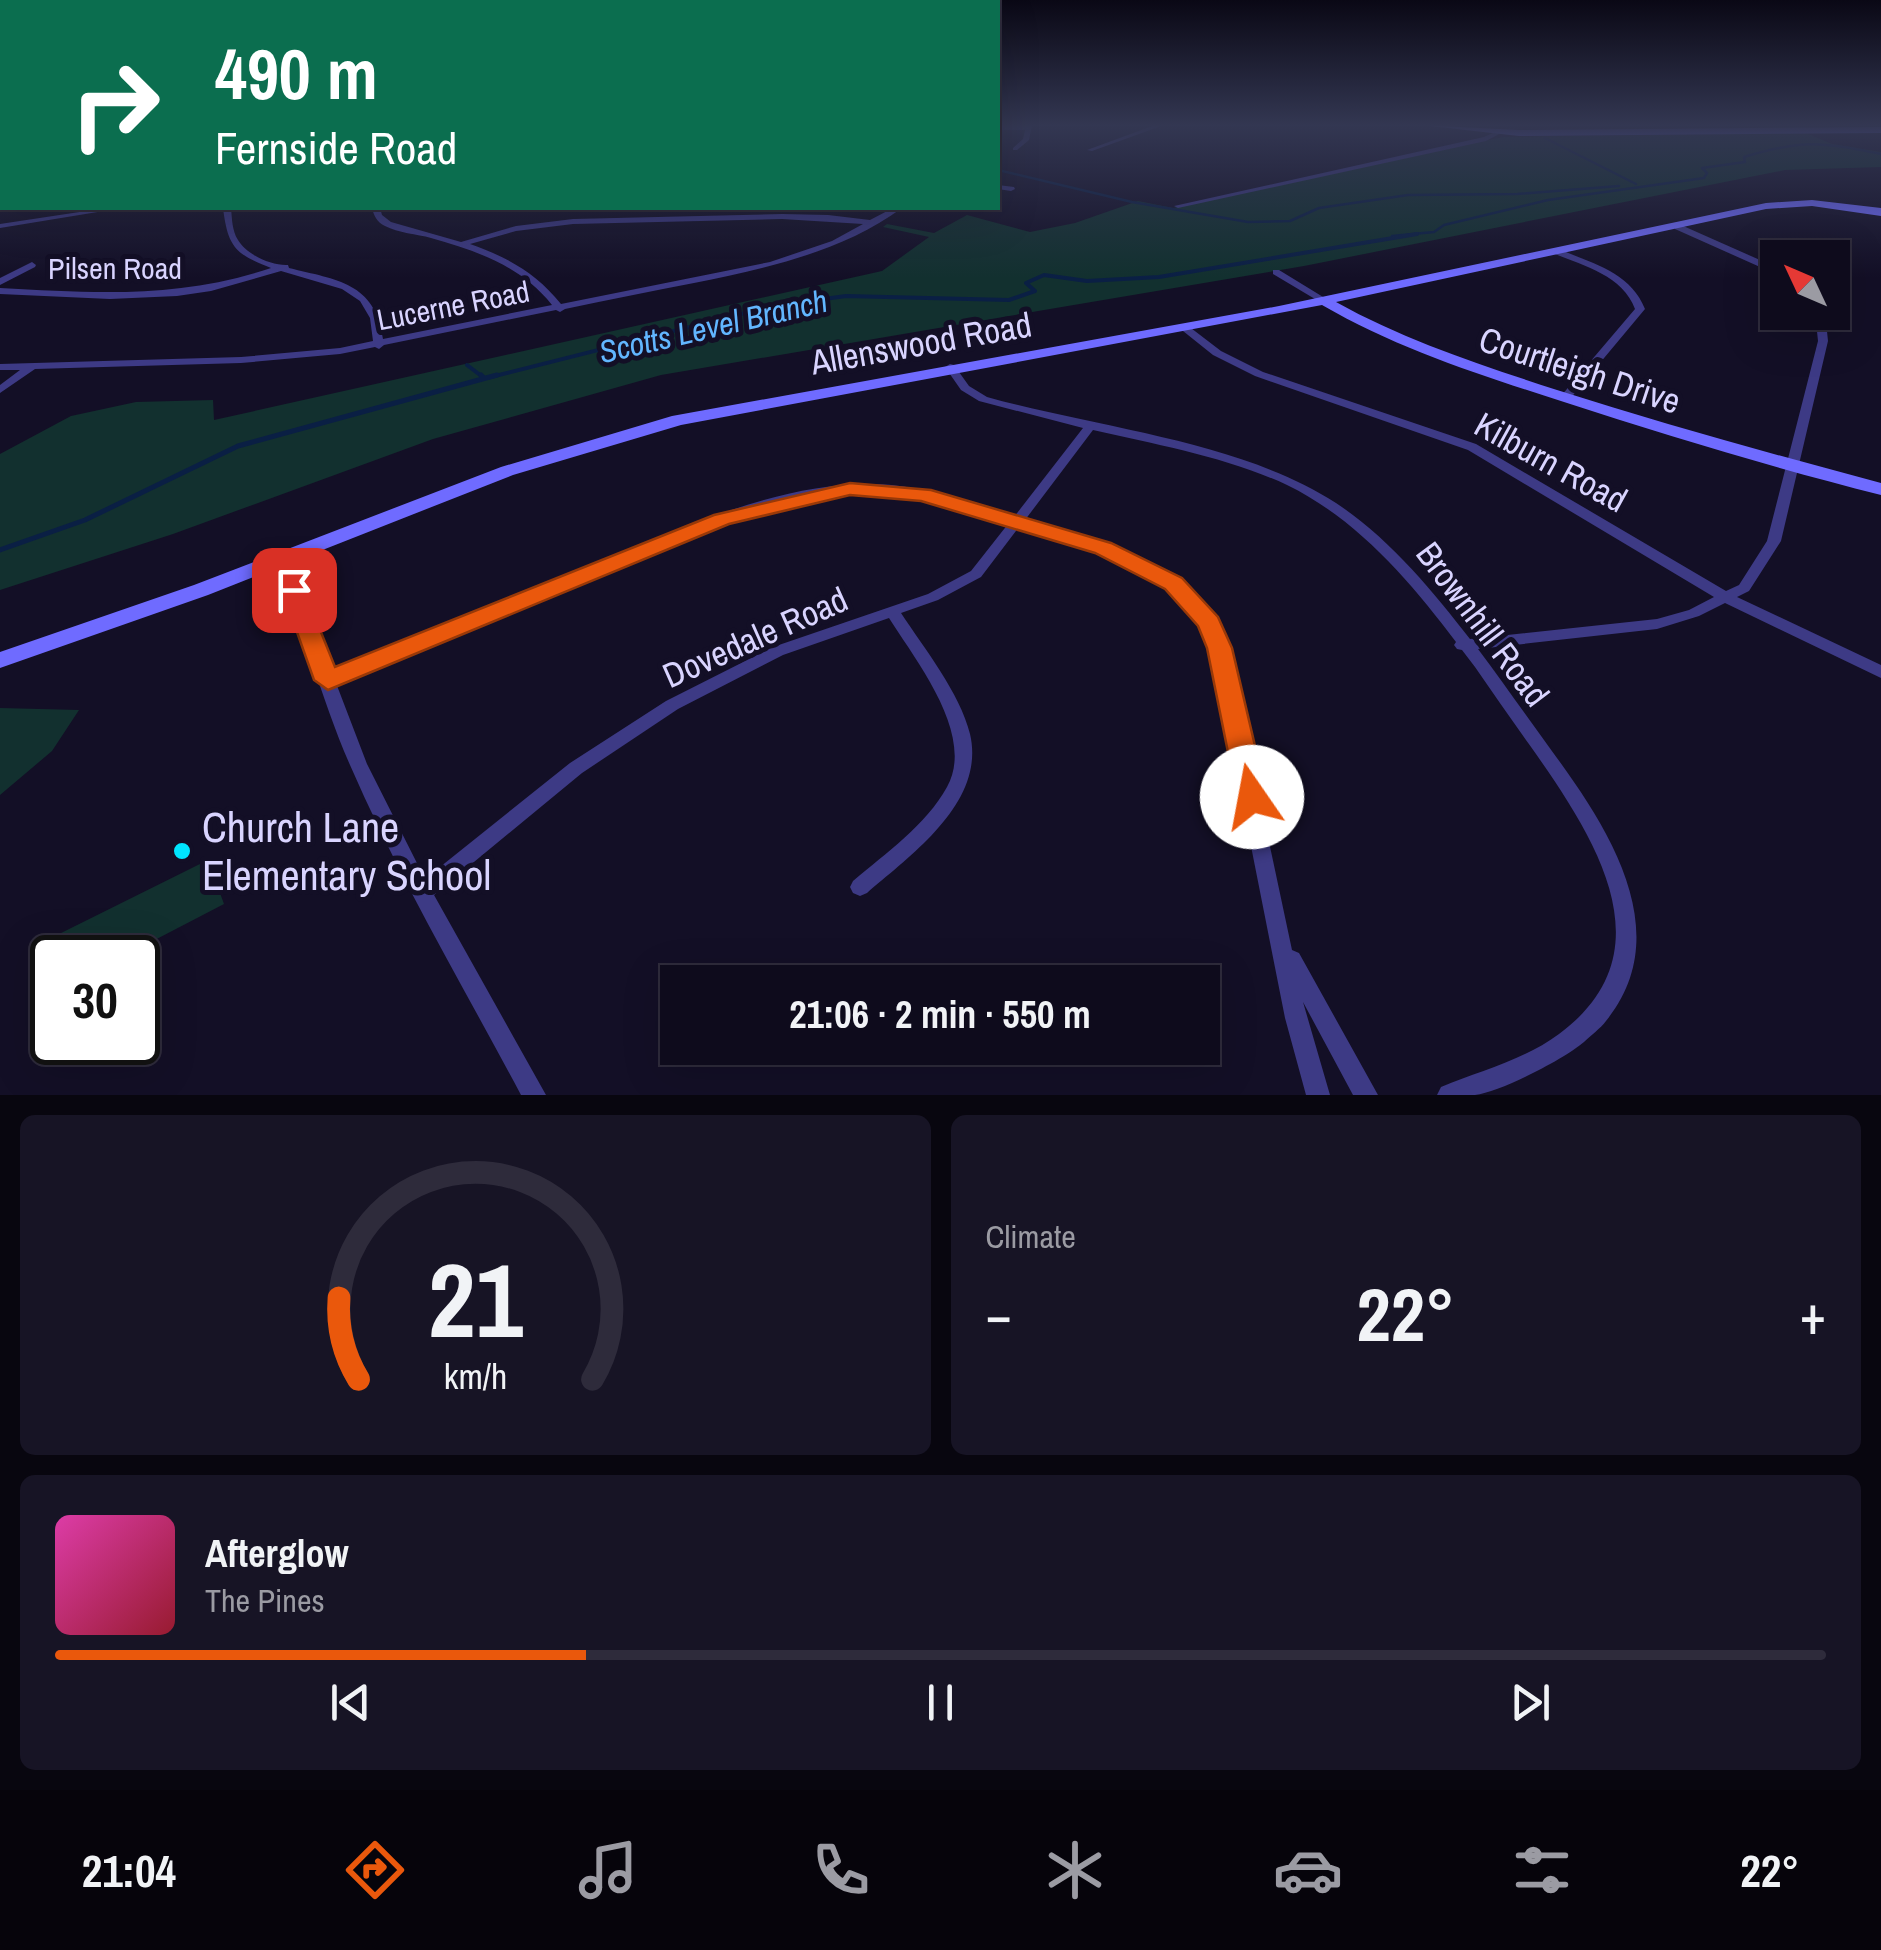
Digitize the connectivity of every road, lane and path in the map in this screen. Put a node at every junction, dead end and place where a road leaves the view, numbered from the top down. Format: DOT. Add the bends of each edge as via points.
graph roads {
  1 [pos="1318,176"];
  2 [pos="1000,187"];
  3 [pos="1011,190"];
  4 [pos="1178,206"];
  5 [pos="92,210"];
  6 [pos="227,210"];
  7 [pos="376,210"];
  8 [pos="895,210"];
  9 [pos="1881,212"];
  10 [pos="644,220"];
  11 [pos="874,224"];
  12 [pos="0,226"];
  13 [pos="1678,227"];
  14 [pos="637,232"];
  15 [pos="460,245"];
  16 [pos="1558,252"];
  17 [pos="1760,264"];
  18 [pos="32,265"];
  19 [pos="285,267"];
  20 [pos="1276,272"];
  21 [pos="0,282"];
  22 [pos="0,291"];
  23 [pos="1323,300"];
  24 [pos="560,308"];
  25 [pos="1183,327"];
  26 [pos="1822,330"];
  27 [pos="379,346"];
  28 [pos="33,366"];
  29 [pos="0,367"];
  30 [pos="950,367"];
  31 [pos="0,390"];
  32 [pos="1566,398"];
  33 [pos="1090,427"];
  34 [pos="1792,465"];
  35 [pos="1881,489"];
  36 [pos="1017,523"];
  37 [pos="274,560"];
  38 [pos="1728,599"];
  39 [pos="892,611"];
  40 [pos="1462,645"];
  41 [pos="0,660"];
  42 [pos="1881,672"];
  43 [pos="328,680"];
  44 [pos="860,887"];
  45 [pos="424,891"];
  46 [pos="1284,946"];
  47 [pos="534,1095"];
  48 [pos="1318,1095"];
  49 [pos="1366,1095"];
  50 [pos="1449,1095"];
  1 -- 4 [label="street"];
  2 -- 3 [label="street"];
  5 -- 12 [label="street"];
  6 -- 19 [label="street" via="235,244"];
  7 -- 15 [label="street" via="388,224"];
  8 -- 11 [label="street, Lucerne Road"];
  9 -- 13 [label="street, Allenswood Road" via="1780,204"];
  10 -- 11 [label="street" via="795,216"];
  10 -- 14 [label="street"];
  10 -- 15 [label="street" via="539,222"];
  11 -- 24 [label="street, Lucerne Road" via="785,260"];
  13 -- 16 [label="street, Allenswood Road"];
  13 -- 17 [label="street"];
  15 -- 24 [label="street" via="533,275"];
  16 -- 23 [label="street, Allenswood Road"];
  16 -- 32 [label="street" via="1618,280 1640,309"];
  18 -- 21 [label="street"];
  19 -- 22 [label="street, Pilsen Road" via="220,289 172,296"];
  19 -- 27 [label="street" via="364,298 380,323"];
  20 -- 23 [label="street, Courtleigh Drive"];
  23 -- 25 [label="street, Allenswood Road"];
  23 -- 32 [label="street, Courtleigh Drive" via="1425,351"];
  24 -- 27 [label="street, Lucerne Road"];
  25 -- 30 [label="street, Allenswood Road"];
  25 -- 38 [label="street, Kilburn Road" via="1260,374 1486,454"];
  26 -- 34 [label="street"];
  27 -- 28 [label="street, Lucerne Road" via="241,360"];
  28 -- 29 [label="street, Lucerne Road"];
  28 -- 31 [label="street"];
  30 -- 33 [label="street, Brownhill Road" via="983,399"];
  30 -- 37 [label="street, Allenswood Road" via="625,434 507,471"];
  32 -- 34 [label="street, Courtleigh Drive"];
  33 -- 36 [label="street, Dovedale Road"];
  33 -- 40 [label="street, Brownhill Road" via="1230,462 1319,497 1380,541"];
  34 -- 35 [label="street, Courtleigh Drive"];
  34 -- 38 [label="street" via="1766,558"];
  36 -- 39 [label="street, Dovedale Road" via="976,574"];
  36 -- 43 [label="street" via="896,490 804,496 693,530"];
  36 -- 46 [label="street" via="1154,570 1209,623 1220,648"];
  37 -- 41 [label="street, Allenswood Road"];
  37 -- 43 [label="street" via="302,607"];
  38 -- 40 [label="street" via="1657,624"];
  38 -- 42 [label="street, Kilburn Road"];
  39 -- 44 [label="street" via="954,708 966,762 951,802"];
  39 -- 45 [label="street, Dovedale Road" via="778,652 672,705 576,768"];
  40 -- 50 [label="street, Brownhill Road" via="1597,828 1624,889 1627,922 1614,991 1595,1020 1530,1062"];
  43 -- 45 [label="street" via="358,762"];
  45 -- 47 [label="street"];
  46 -- 48 [label="street"];
  46 -- 49 [label="street"];
}
